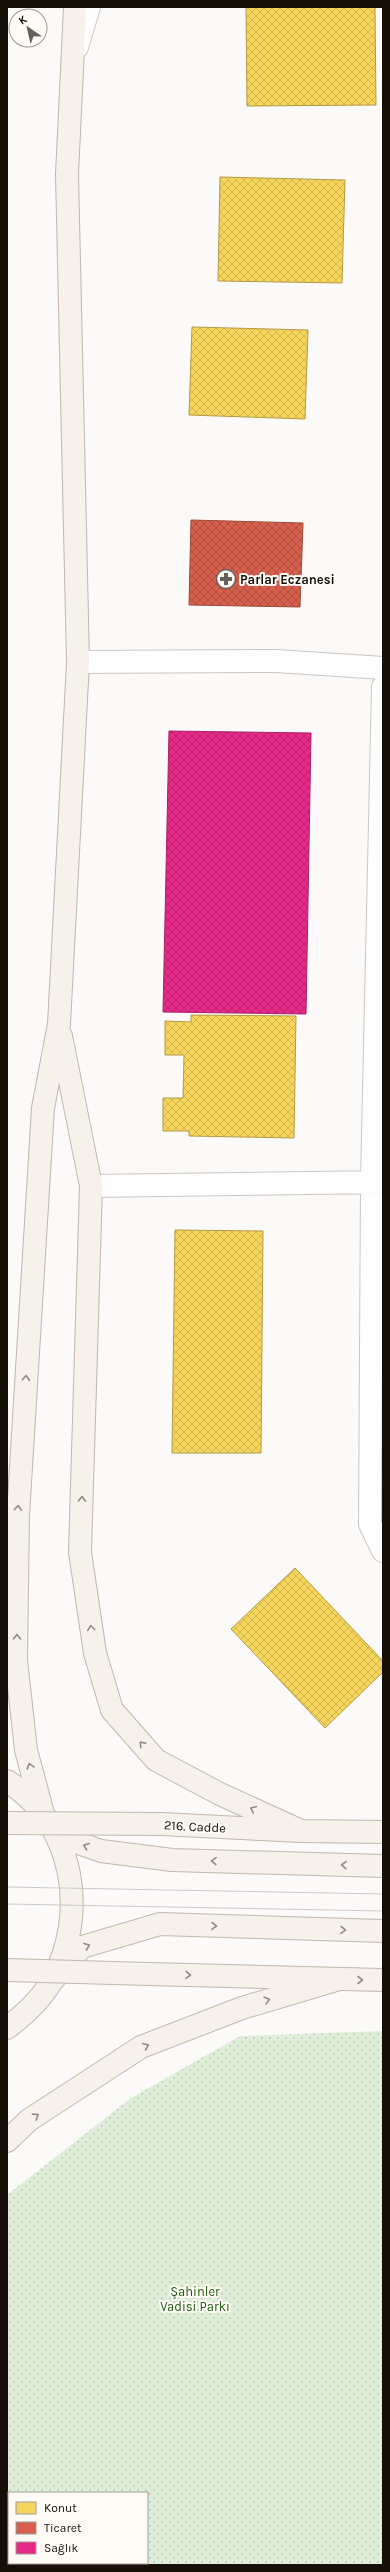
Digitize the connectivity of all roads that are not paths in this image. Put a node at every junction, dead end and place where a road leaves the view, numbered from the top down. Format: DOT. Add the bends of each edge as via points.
graph roads {
  1 [pos="75,7"];
  2 [pos="89,7"];
  3 [pos="72,63"];
  4 [pos="78,662"];
  5 [pos="383,668"];
  6 [pos="383,686"];
  7 [pos="382,759"];
  8 [pos="59,1024"];
  9 [pos="378,1182"];
  10 [pos="91,1186"];
  11 [pos="377,1286"];
  12 [pos="383,1551"];
  13 [pos="7,1781"];
  14 [pos="7,1823"];
  15 [pos="50,1826"];
  16 [pos="301,1831"];
  17 [pos="383,1832"];
  18 [pos="383,1866"];
  19 [pos="383,1931"];
  20 [pos="7,1970"];
  21 [pos="336,1980"];
  22 [pos="383,1980"];
  23 [pos="50,1983"];
  24 [pos="7,2028"];
  25 [pos="7,2141"];
  1 -- 3 [label="main road"];
  2 -- 3 [label="street"];
  3 -- 4 [label="main road" via="67,174"];
  4 -- 5 [label="street" via="276,661"];
  4 -- 8 [label="main road"];
  6 -- 7 [label="street"];
  7 -- 9 [label="street"];
  8 -- 10 [label="main road"];
  15 -- 8 [label="main road, one-way" via="26,1750 16,1660 18,1516 43,1108"];
  9 -- 10 [label="street"];
  9 -- 11 [label="street"];
  16 -- 10 [label="main road, one-way" via="220,1794 156,1760 112,1710 95,1653 80,1552"];
  11 -- 12 [label="street" via="370,1524"];
  13 -- 15 [label="main road" via="20,1790"];
  14 -- 16 [label="main road, 216. Cadde, bridge" via="162,1824"];
  18 -- 15 [label="main road, one-way" via="172,1860 102,1851"];
  15 -- 23 [label="main road" via="70,1875 73,1904 70,1931 62,1958"];
  16 -- 17 [label="main road, 216. Cadde"];
  23 -- 19 [label="main road, one-way" via="82,1947 160,1924"];
  20 -- 21 [label="main road, one-way, bridge"];
  21 -- 22 [label="main road, one-way"];
  25 -- 21 [label="main road, one-way" via="29,2120 141,2047 242,2008"];
  23 -- 24 [label="main road" via="28,2012"];
}
